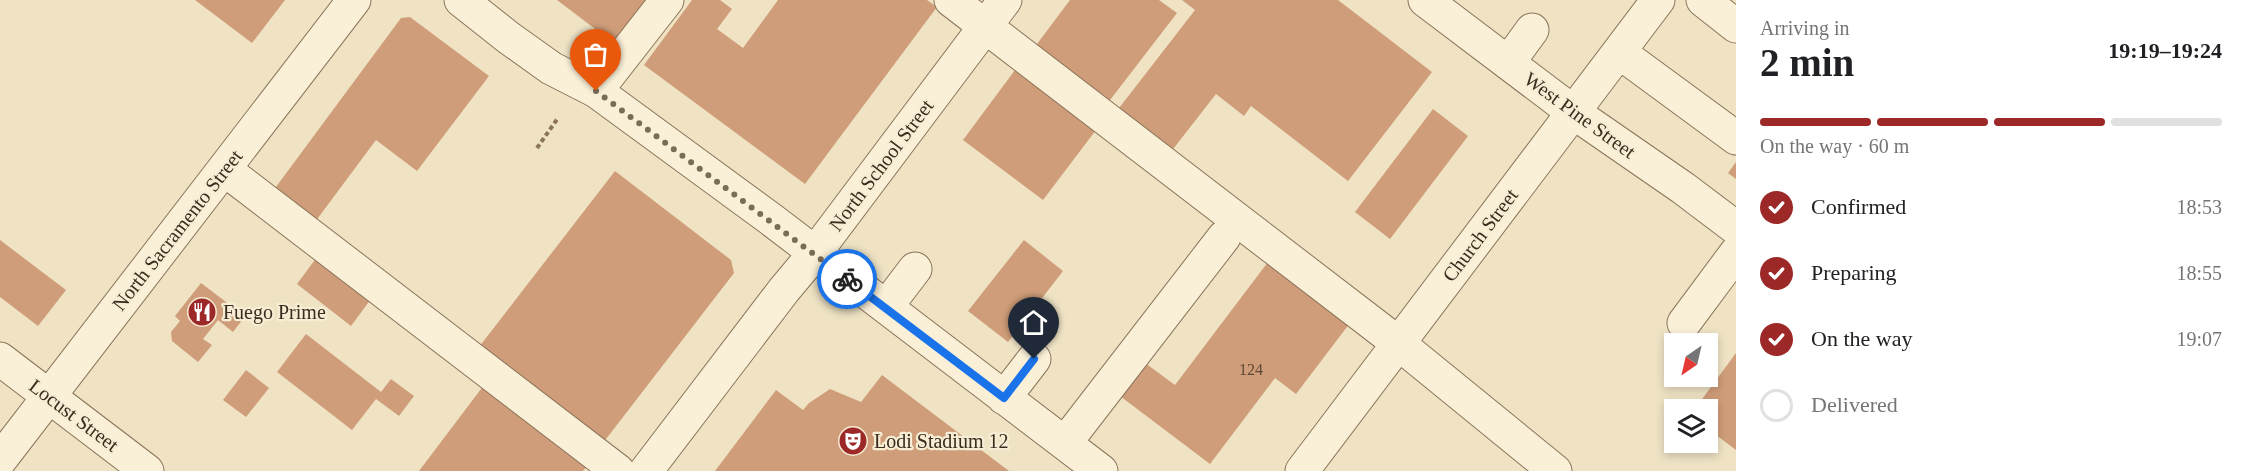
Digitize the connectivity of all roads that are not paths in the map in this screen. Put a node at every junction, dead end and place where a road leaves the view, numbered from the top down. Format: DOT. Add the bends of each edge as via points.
graph roads {
  1 [pos="354,0"];
  2 [pos="461,0"];
  3 [pos="667,0"];
  4 [pos="951,0"];
  5 [pos="1005,0"];
  6 [pos="1425,0"];
  7 [pos="1658,0"];
  8 [pos="1703,0"];
  9 [pos="1460,10"];
  10 [pos="985,26"];
  11 [pos="1736,26"];
  12 [pos="1532,30"];
  13 [pos="1618,52"];
  14 [pos="1508,63"];
  15 [pos="596,91"];
  16 [pos="1573,112"];
  17 [pos="1736,138"];
  18 [pos="224,169"];
  19 [pos="1736,228"];
  20 [pos="1224,237"];
  21 [pos="815,253"];
  22 [pos="1736,253"];
  23 [pos="915,269"];
  24 [pos="886,307"];
  25 [pos="1684,323"];
  26 [pos="1398,343"];
  27 [pos="0,359"];
  28 [pos="1034,359"];
  29 [pos="48,396"];
  30 [pos="1004,398"];
  31 [pos="1065,443"];
  32 [pos="0,460"];
  33 [pos="147,471"];
  34 [pos="618,471"];
  35 [pos="646,471"];
  36 [pos="1101,471"];
  37 [pos="1302,471"];
  38 [pos="1555,471"];
  1 -- 18 [label="street, North Sacramento Street"];
  2 -- 15 [label="street" via="551,68"];
  3 -- 15 [label="street"];
  4 -- 10 [label="street"];
  5 -- 10 [label="street, North School Street"];
  6 -- 9 [label="street, West Pine Street"];
  7 -- 13 [label="street, Church Street"];
  8 -- 11 [label="street"];
  9 -- 14 [label="street, West Pine Street"];
  10 -- 21 [label="street, North School Street"];
  10 -- 26 [label="street"];
  12 -- 14 [label="street"];
  13 -- 16 [label="street, Church Street"];
  13 -- 17 [label="street"];
  14 -- 16 [label="street, West Pine Street"];
  15 -- 21 [label="street"];
  16 -- 19 [label="street, West Pine Street"];
  16 -- 26 [label="street, Church Street"];
  18 -- 29 [label="street, North Sacramento Street"];
  18 -- 34 [label="street"];
  20 -- 31 [label="street"];
  21 -- 24 [label="street"];
  21 -- 35 [label="street, North School Street"];
  22 -- 25 [label="street"];
  23 -- 24 [label="street"];
  24 -- 30 [label="street"];
  26 -- 37 [label="street, Church Street"];
  26 -- 38 [label="street"];
  27 -- 29 [label="street, Locust Street"];
  28 -- 30 [label="street"];
  29 -- 32 [label="street, North Sacramento Street"];
  29 -- 33 [label="street, Locust Street"];
  30 -- 31 [label="street"];
  31 -- 36 [label="street"];
}
